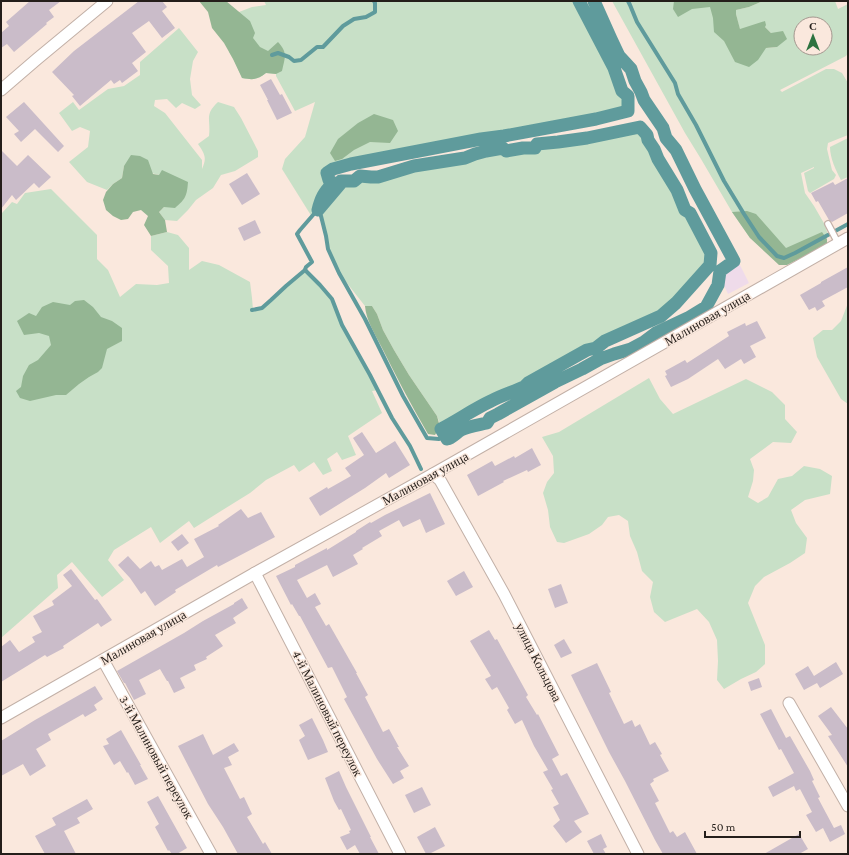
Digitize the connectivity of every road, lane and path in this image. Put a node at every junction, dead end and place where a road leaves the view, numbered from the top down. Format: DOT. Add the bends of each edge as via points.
graph roads {
  1 [pos="107,1"];
  2 [pos="1,90"];
  3 [pos="828,224"];
  4 [pos="843,240"];
  5 [pos="434,474"];
  6 [pos="255,572"];
  7 [pos="103,660"];
  8 [pos="789,703"];
  9 [pos="1,718"];
  10 [pos="848,806"];
  11 [pos="211,854"];
  12 [pos="400,854"];
  13 [pos="638,854"];
  1 -- 2 [label="street"];
  3 -- 4 [label="lane"];
  4 -- 5 [label="street, Малиновая улица"];
  5 -- 6 [label="street, Малиновая улица"];
  5 -- 13 [label="street, улица Кольцова" via="440,480 504,594"];
  6 -- 7 [label="street, Малиновая улица"];
  6 -- 12 [label="street, 4-й Малиновый переулок"];
  7 -- 9 [label="street, Малиновая улица"];
  7 -- 11 [label="street, 3-й Малиновый переулок"];
  8 -- 10 [label="street"];
}
